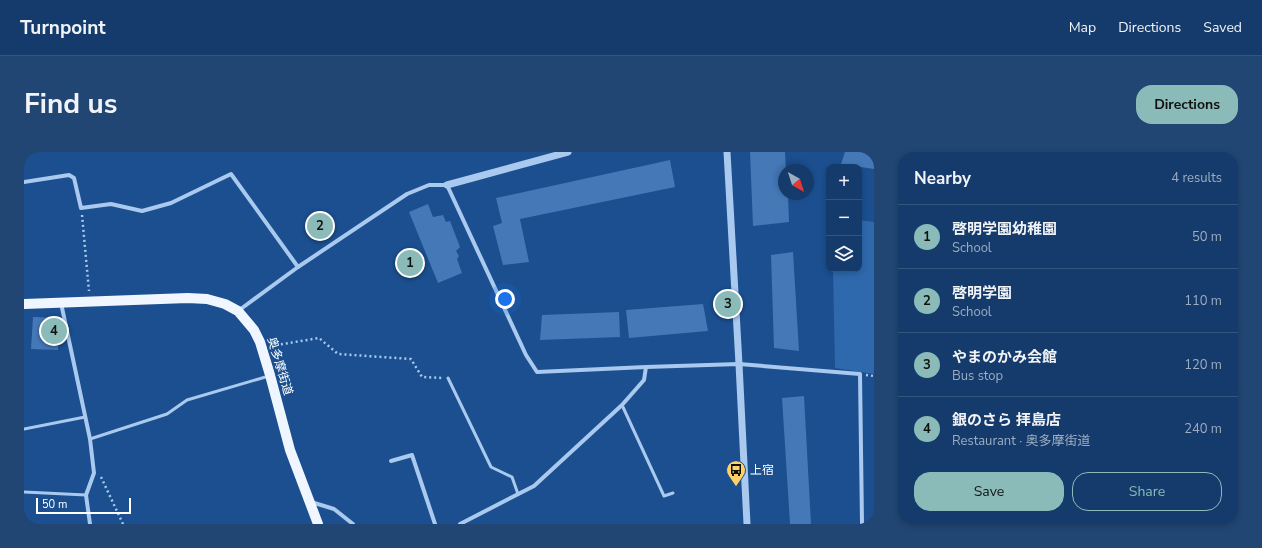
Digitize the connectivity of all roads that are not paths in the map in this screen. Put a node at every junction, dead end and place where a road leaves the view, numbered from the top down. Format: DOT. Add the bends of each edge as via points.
graph roads {
  1 [pos="568,152"];
  2 [pos="727,152"];
  3 [pos="24,182"];
  4 [pos="447,185"];
  5 [pos="298,267"];
  6 [pos="61,302"];
  7 [pos="24,304"];
  8 [pos="238,311"];
  9 [pos="740,364"];
  10 [pos="646,367"];
  11 [pos="270,375"];
  12 [pos="448,378"];
  13 [pos="622,405"];
  14 [pos="85,417"];
  15 [pos="24,429"];
  16 [pos="90,439"];
  17 [pos="391,461"];
  18 [pos="24,492"];
  19 [pos="673,492"];
  20 [pos="518,494"];
  21 [pos="86,495"];
  22 [pos="309,502"];
  23 [pos="90,524"];
  24 [pos="318,524"];
  25 [pos="353,524"];
  26 [pos="435,524"];
  27 [pos="460,524"];
  28 [pos="747,524"];
  29 [pos="862,524"];
  1 -- 4 [label="street"];
  2 -- 9 [label="street"];
  3 -- 5 [label="street" via="69,175 74,178 81,208 111,204 142,211 171,204 231,174"];
  4 -- 5 [label="street" via="430,185 407,194"];
  4 -- 10 [label="street" via="526,355 537,372"];
  5 -- 8 [label="street"];
  6 -- 7 [label="main road, 奥多摩街道"];
  6 -- 8 [label="main road, 奥多摩街道" via="207,299"];
  6 -- 14 [label="street"];
  8 -- 11 [label="main road, 奥多摩街道" via="254,330"];
  9 -- 10 [label="street"];
  9 -- 28 [label="street"];
  9 -- 29 [label="street" via="860,374"];
  10 -- 13 [label="street" via="644,380"];
  11 -- 16 [label="lane" via="187,400 167,414"];
  11 -- 22 [label="main road, 奥多摩街道" via="290,450"];
  12 -- 20 [label="lane" via="491,467 512,477"];
  13 -- 19 [label="lane" via="664,496"];
  13 -- 20 [label="street" via="534,486"];
  14 -- 15 [label="lane"];
  14 -- 16 [label="street"];
  16 -- 21 [label="street" via="94,472"];
  17 -- 26 [label="street" via="412,456"];
  18 -- 21 [label="lane"];
  20 -- 27 [label="street"];
  21 -- 23 [label="street"];
  22 -- 24 [label="main road, 奥多摩街道"];
  22 -- 25 [label="street" via="334,509"];
}
